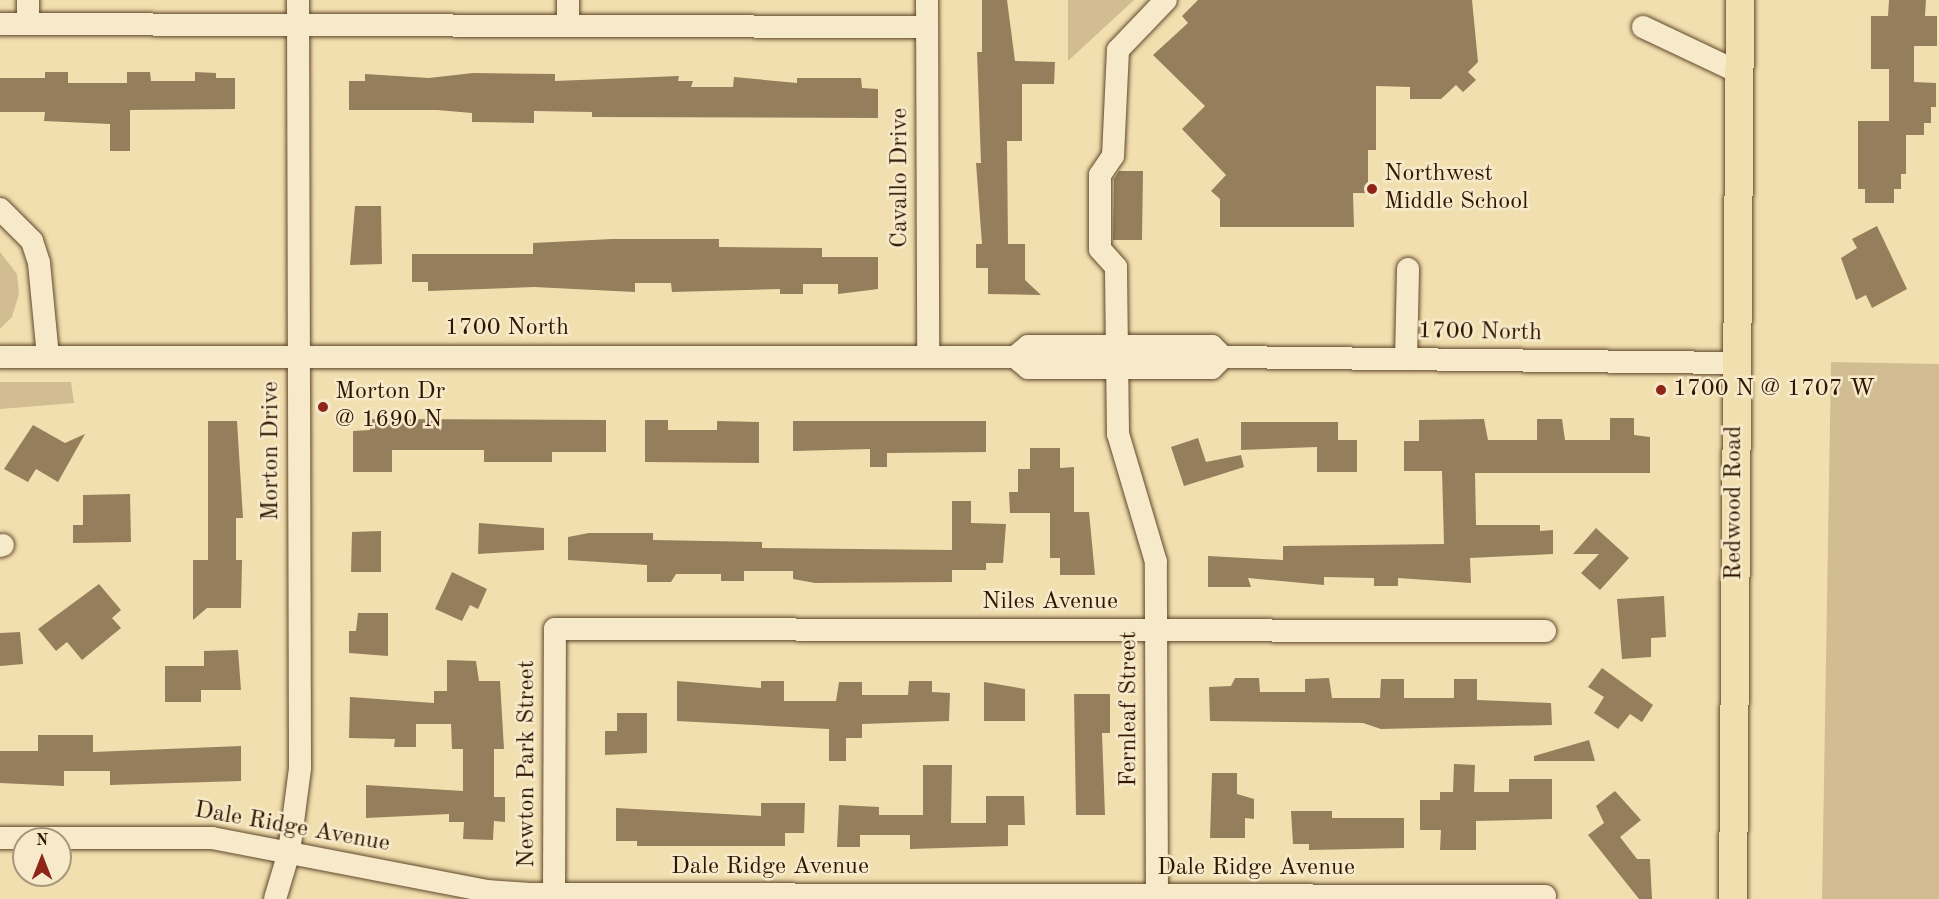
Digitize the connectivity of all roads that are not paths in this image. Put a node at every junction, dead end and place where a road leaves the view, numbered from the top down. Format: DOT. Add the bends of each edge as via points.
graph roads {
  1 [pos="28,0"];
  2 [pos="298,0"];
  3 [pos="568,0"];
  4 [pos="927,0"];
  5 [pos="1166,0"];
  6 [pos="1740,0"];
  7 [pos="0,24"];
  8 [pos="28,24"];
  9 [pos="298,25"];
  10 [pos="568,26"];
  11 [pos="927,27"];
  12 [pos="1643,27"];
  13 [pos="1738,72"];
  14 [pos="0,209"];
  15 [pos="1408,269"];
  16 [pos="300,356"];
  17 [pos="928,356"];
  18 [pos="0,357"];
  19 [pos="48,357"];
  20 [pos="1116,357"];
  21 [pos="1406,359"];
  22 [pos="1736,363"];
  23 [pos="555,629"];
  24 [pos="1157,630"];
  25 [pos="1545,631"];
  26 [pos="0,838"];
  27 [pos="289,852"];
  28 [pos="1545,896"];
  29 [pos="554,897"];
  30 [pos="922,897"];
  31 [pos="1156,897"];
  32 [pos="275,899"];
  33 [pos="1733,899"];
  1 -- 8 [label="street"];
  2 -- 9 [label="street, Morton Drive"];
  3 -- 10 [label="street"];
  4 -- 11 [label="street, Cavallo Drive"];
  5 -- 20 [label="street, Fernleaf Street" via="1125,40 1114,63 1113,156 1100,176 1100,249 1116,267"];
  6 -- 13 [label="main road, Redwood Road"];
  7 -- 8 [label="street"];
  8 -- 9 [label="street"];
  9 -- 10 [label="street"];
  9 -- 16 [label="street, Morton Drive"];
  10 -- 11 [label="street"];
  11 -- 17 [label="street, Cavallo Drive"];
  12 -- 13 [label="street"];
  13 -- 22 [label="main road, Redwood Road"];
  14 -- 19 [label="street" via="32,241 39,263"];
  15 -- 21 [label="street"];
  16 -- 17 [label="street, 1700 North"];
  16 -- 19 [label="street, 1700 North"];
  16 -- 27 [label="street, Morton Drive" via="300,768"];
  17 -- 20 [label="street, 1700 North" via="1015,357 1028,346"];
  18 -- 19 [label="street, 1700 North"];
  20 -- 21 [label="street, 1700 North" via="1212,368 1223,357"];
  20 -- 24 [label="street, Fernleaf Street" via="1121,452 1154,547"];
  21 -- 22 [label="street, 1700 North"];
  22 -- 33 [label="main road, Redwood Road"];
  23 -- 24 [label="street, Niles Avenue"];
  23 -- 29 [label="street, Newton Park Street"];
  24 -- 25 [label="street, Niles Avenue"];
  24 -- 31 [label="street, Fernleaf Street"];
  26 -- 27 [label="street, Dale Ridge Avenue" via="192,837"];
  27 -- 29 [label="street, Dale Ridge Avenue" via="486,891"];
  27 -- 32 [label="street, Morton Drive"];
  28 -- 31 [label="street, Dale Ridge Avenue"];
  29 -- 30 [label="street, Dale Ridge Avenue"];
  30 -- 31 [label="street, Dale Ridge Avenue"];
}
